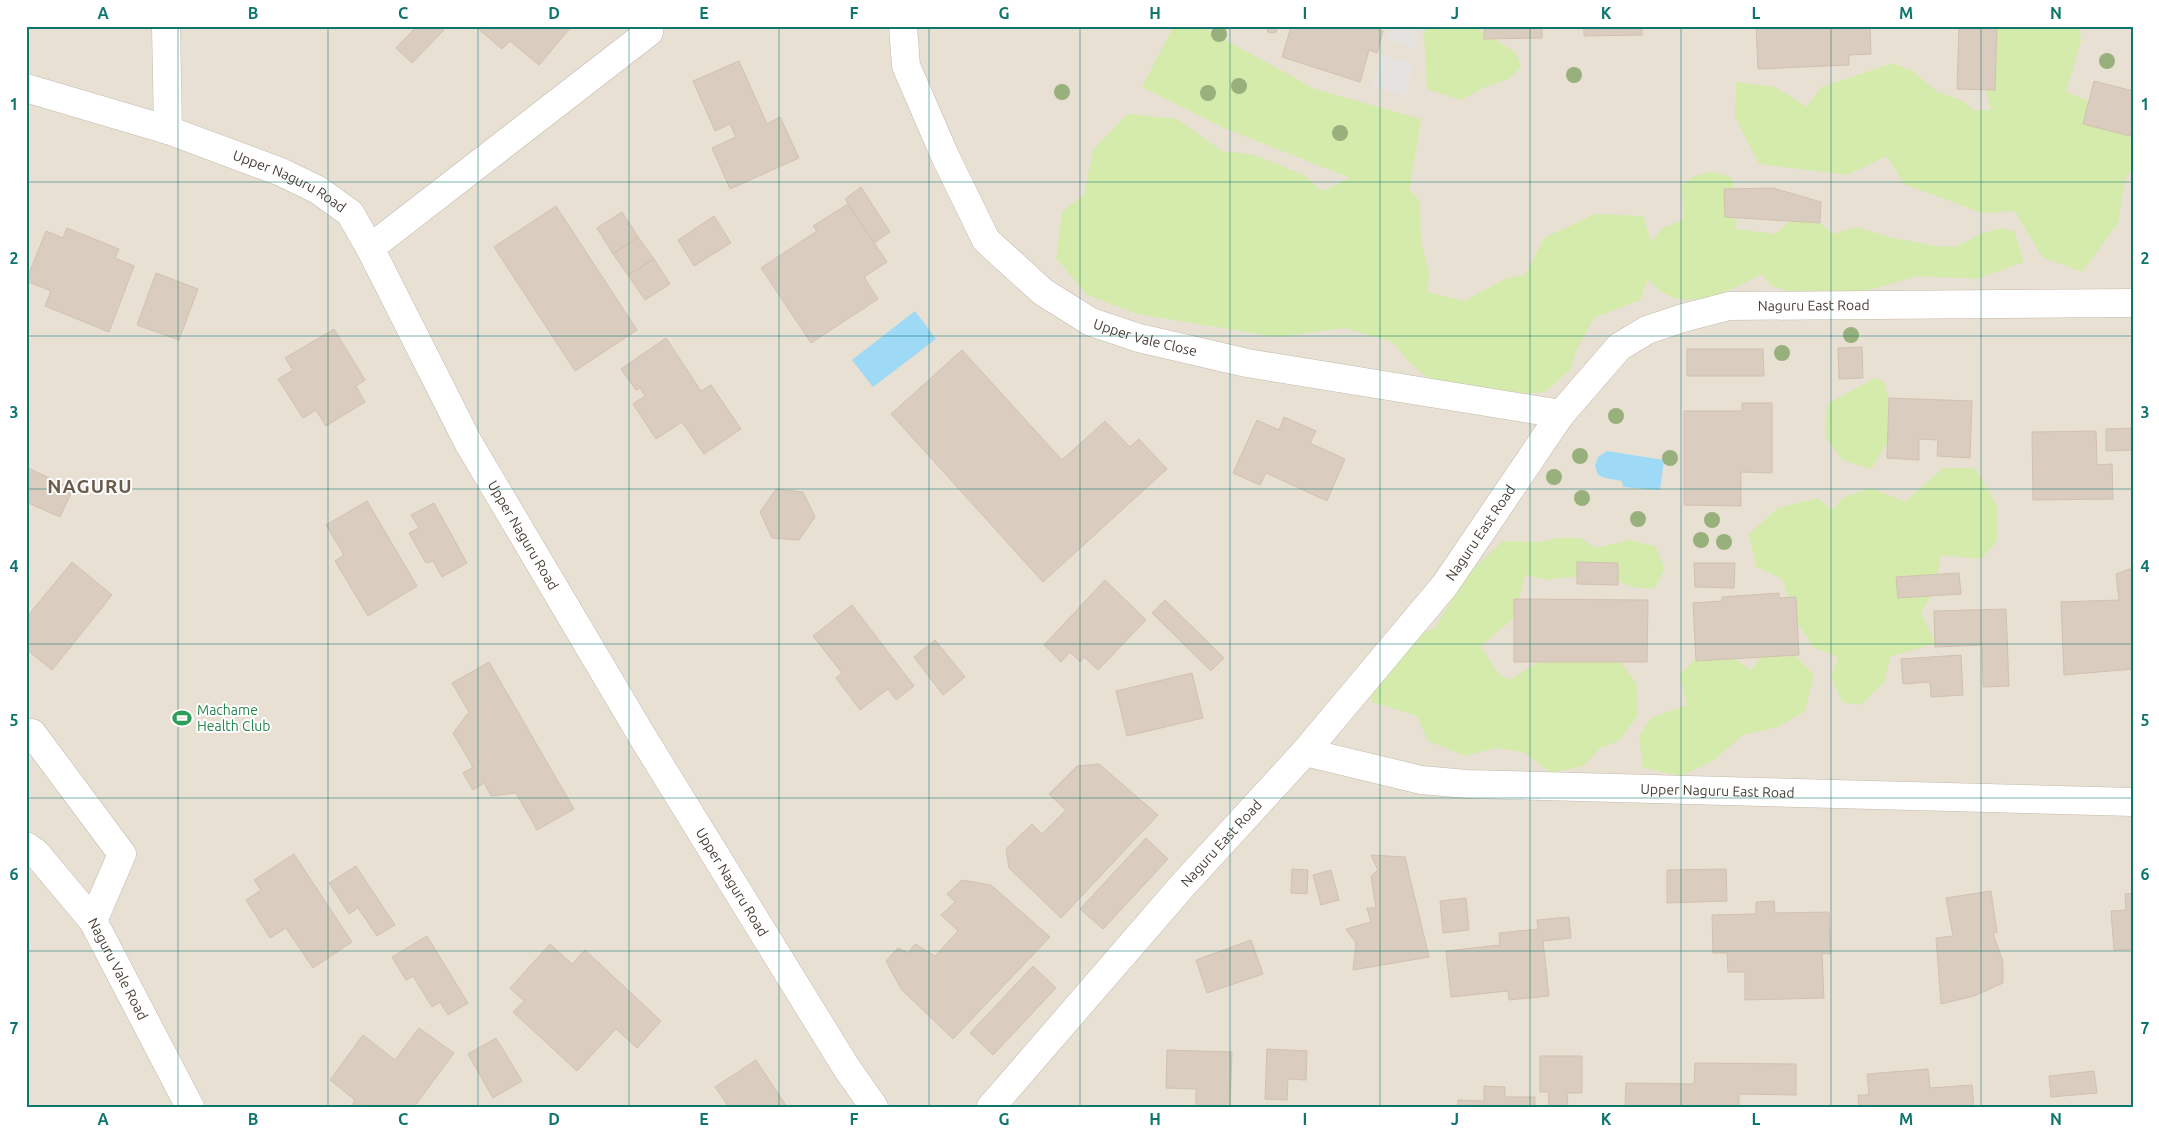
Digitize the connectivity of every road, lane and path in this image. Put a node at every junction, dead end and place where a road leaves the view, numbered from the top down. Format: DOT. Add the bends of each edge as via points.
graph roads {
  1 [pos="166,26"];
  2 [pos="903,26"];
  3 [pos="649,32"];
  4 [pos="26,88"];
  5 [pos="168,130"];
  6 [pos="370,248"];
  7 [pos="2133,303"];
  8 [pos="1562,414"];
  9 [pos="32,733"];
  10 [pos="1305,752"];
  11 [pos="2133,802"];
  12 [pos="26,846"];
  13 [pos="93,921"];
  14 [pos="190,1107"];
  15 [pos="874,1107"];
  16 [pos="991,1107"];
  1 -- 5 [label="street"];
  2 -- 8 [label="street, Upper Vale Close" via="906,66 944,156 986,240 1043,292 1091,322 1138,338 1247,363"];
  3 -- 6 [label="street"];
  4 -- 5 [label="street, Upper Naguru Road"];
  5 -- 6 [label="street, Upper Naguru Road" via="281,172 318,190 350,213"];
  6 -- 15 [label="street, Upper Naguru Road" via="468,442 648,744 846,1067"];
  7 -- 8 [label="street, Naguru East Road" via="1729,306 1647,330 1619,347"];
  8 -- 10 [label="street, Naguru East Road" via="1445,585"];
  9 -- 13 [label="street" via="122,854"];
  10 -- 11 [label="street, Upper Naguru East Road" via="1421,780 1467,784"];
  10 -- 16 [label="street, Naguru East Road" via="1182,885"];
  12 -- 13 [label="street, Naguru Vale Road" via="36,853"];
  13 -- 14 [label="street, Naguru Vale Road"];
}
